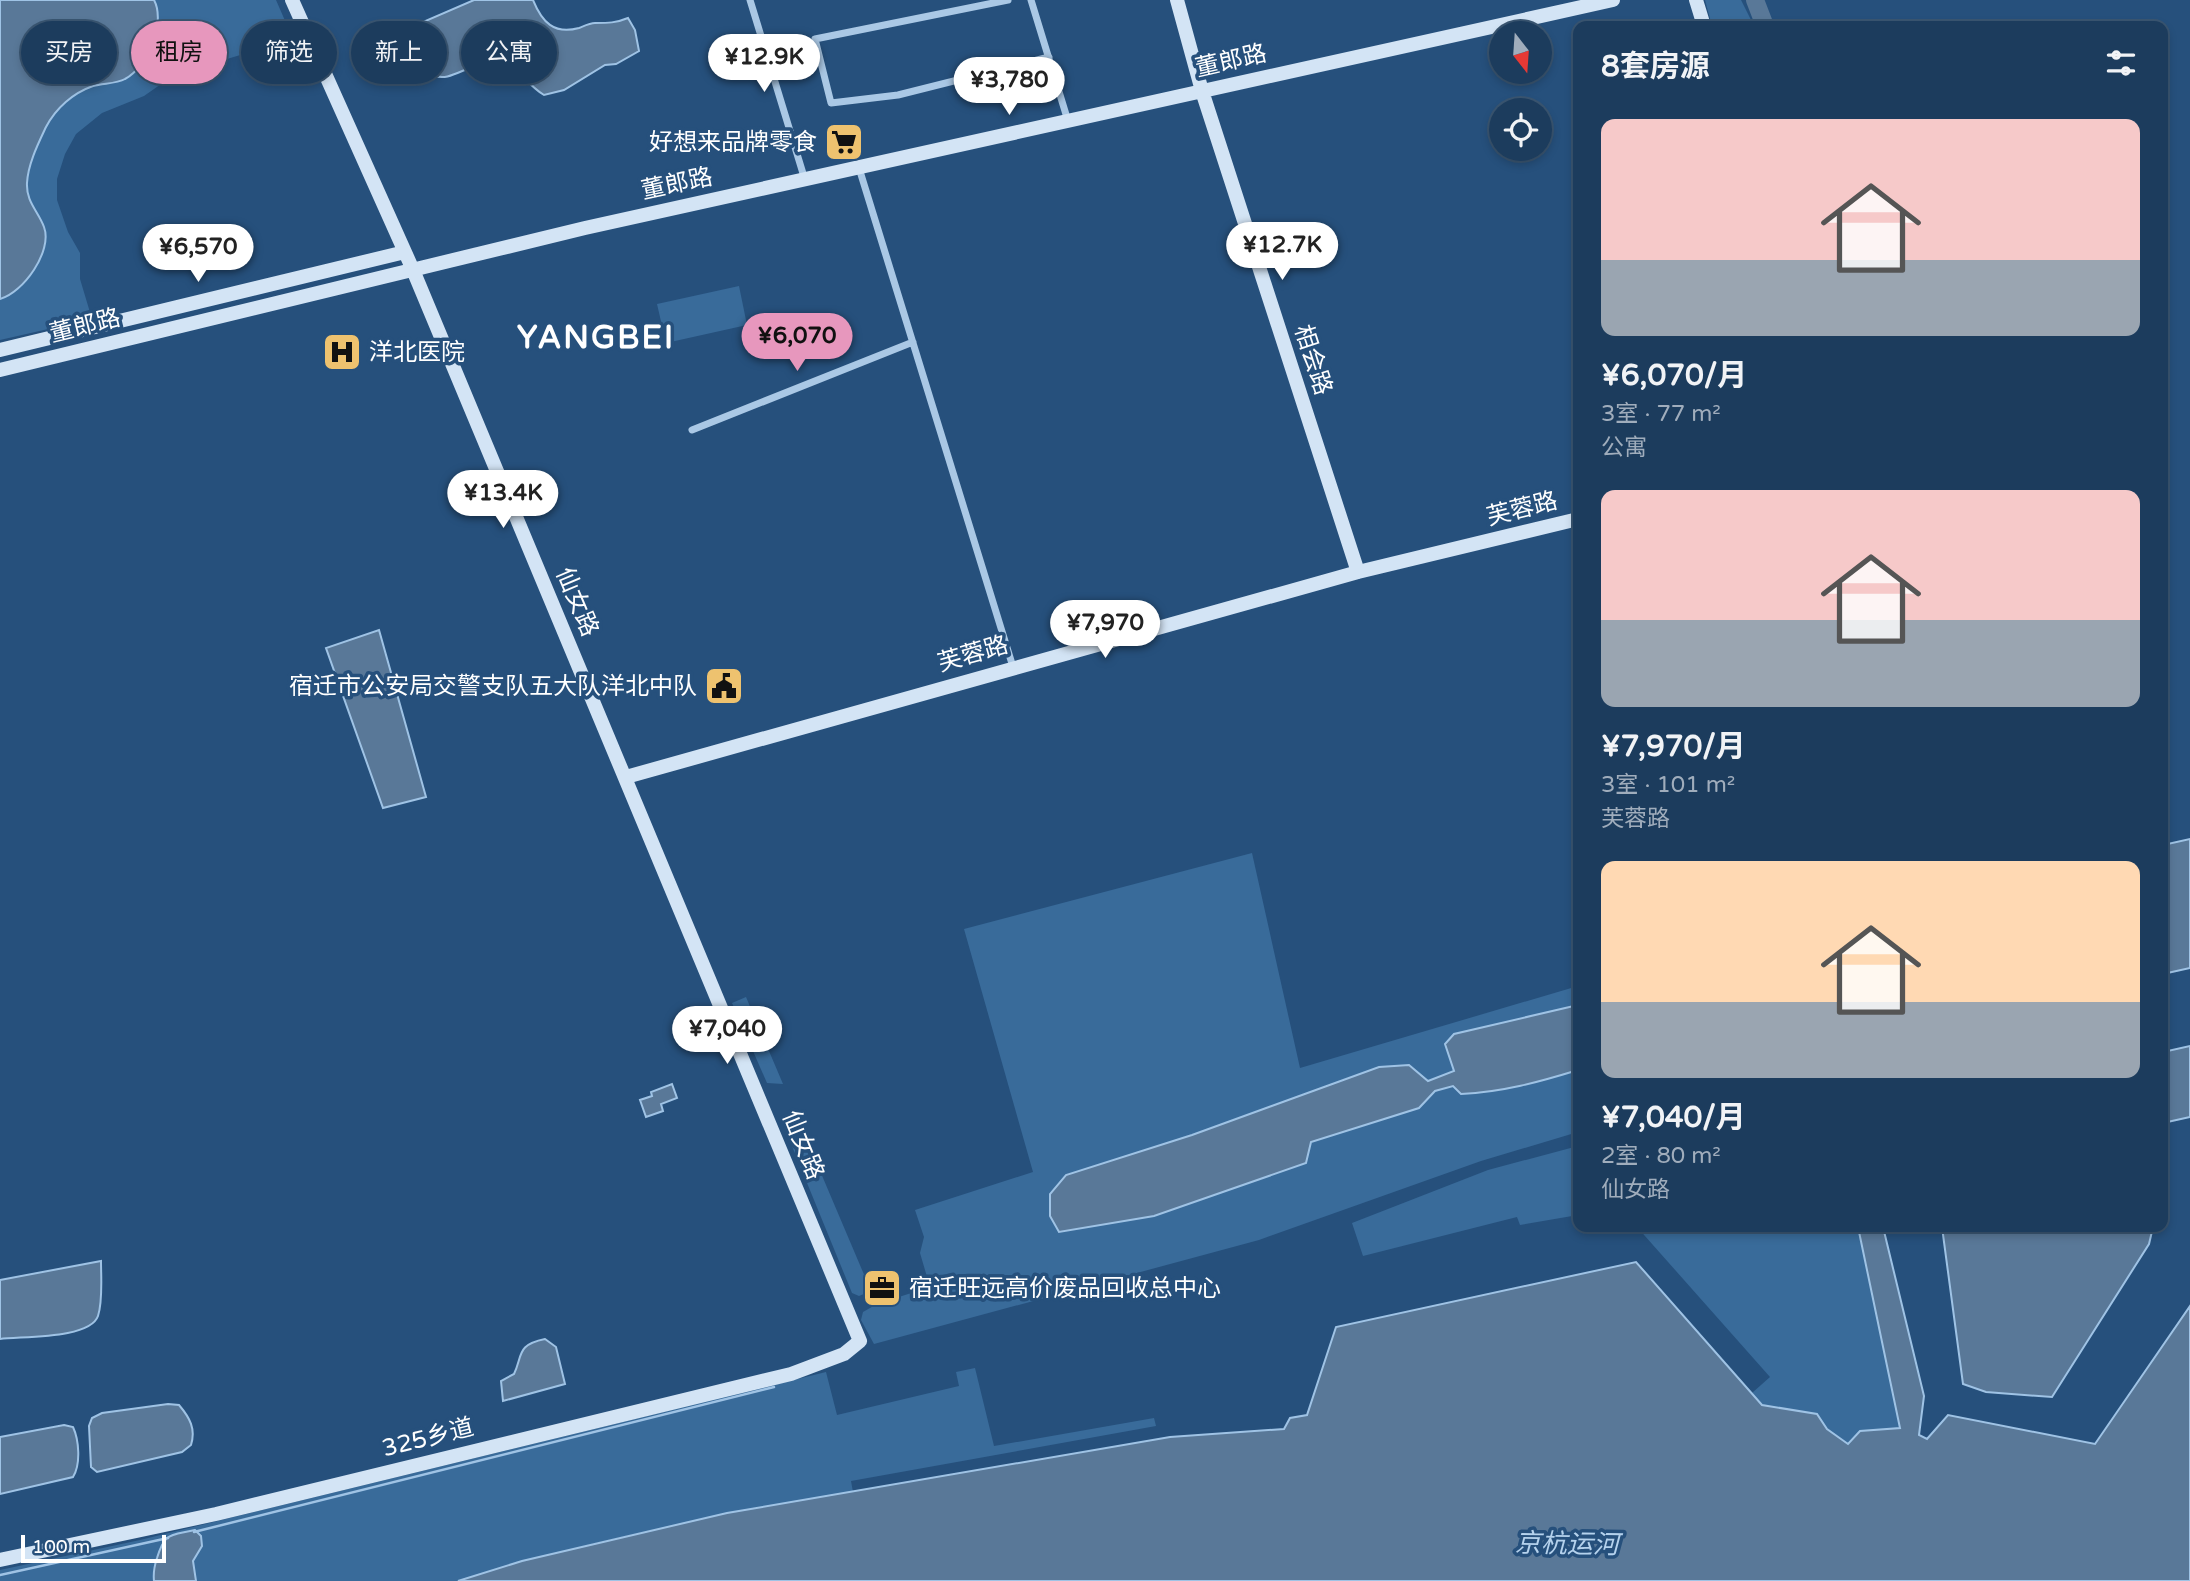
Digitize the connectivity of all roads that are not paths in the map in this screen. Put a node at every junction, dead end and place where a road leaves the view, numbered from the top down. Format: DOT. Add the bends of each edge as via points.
graph roads {
  1 [pos="292,0"];
  2 [pos="750,0"];
  3 [pos="1008,0"];
  4 [pos="1031,0"];
  5 [pos="1177,0"];
  6 [pos="1614,0"];
  7 [pos="1696,0"];
  8 [pos="1702,21"];
  9 [pos="1049,57"];
  10 [pos="1202,91"];
  11 [pos="1069,121"];
  12 [pos="859,168"];
  13 [pos="805,180"];
  14 [pos="405,252"];
  15 [pos="413,270"];
  16 [pos="913,342"];
  17 [pos="0,350"];
  18 [pos="0,370"];
  19 [pos="692,430"];
  20 [pos="1573,520"];
  21 [pos="1358,572"];
  22 [pos="1013,667"];
  23 [pos="626,777"];
  24 [pos="860,1341"];
  25 [pos="0,1560"];
  1 -- 14 [label="street, 仙女路"];
  2 -- 13 [label="street"];
  3 -- 9 [label="street" via="815,39 831,103 898,95"];
  4 -- 9 [label="street"];
  5 -- 10 [label="street, 相会路"];
  6 -- 10 [label="street, 董郎路"];
  7 -- 8 [label="street"];
  9 -- 11 [label="street"];
  10 -- 11 [label="street, 董郎路"];
  10 -- 21 [label="street, 相会路"];
  11 -- 12 [label="street, 董郎路"];
  12 -- 13 [label="street, 董郎路"];
  12 -- 16 [label="street"];
  13 -- 15 [label="street, 董郎路"];
  14 -- 15 [label="street, 仙女路"];
  14 -- 17 [label="street, 董郎路"];
  15 -- 18 [label="street, 董郎路"];
  15 -- 23 [label="street, 仙女路"];
  16 -- 19 [label="street"];
  16 -- 22 [label="street"];
  20 -- 21 [label="street, 芙蓉路"];
  21 -- 22 [label="street, 芙蓉路"];
  22 -- 23 [label="street, 芙蓉路"];
  23 -- 24 [label="street, 仙女路"];
  24 -- 25 [label="street, 325乡道" via="827,1362 791,1374 216,1514"];
}
